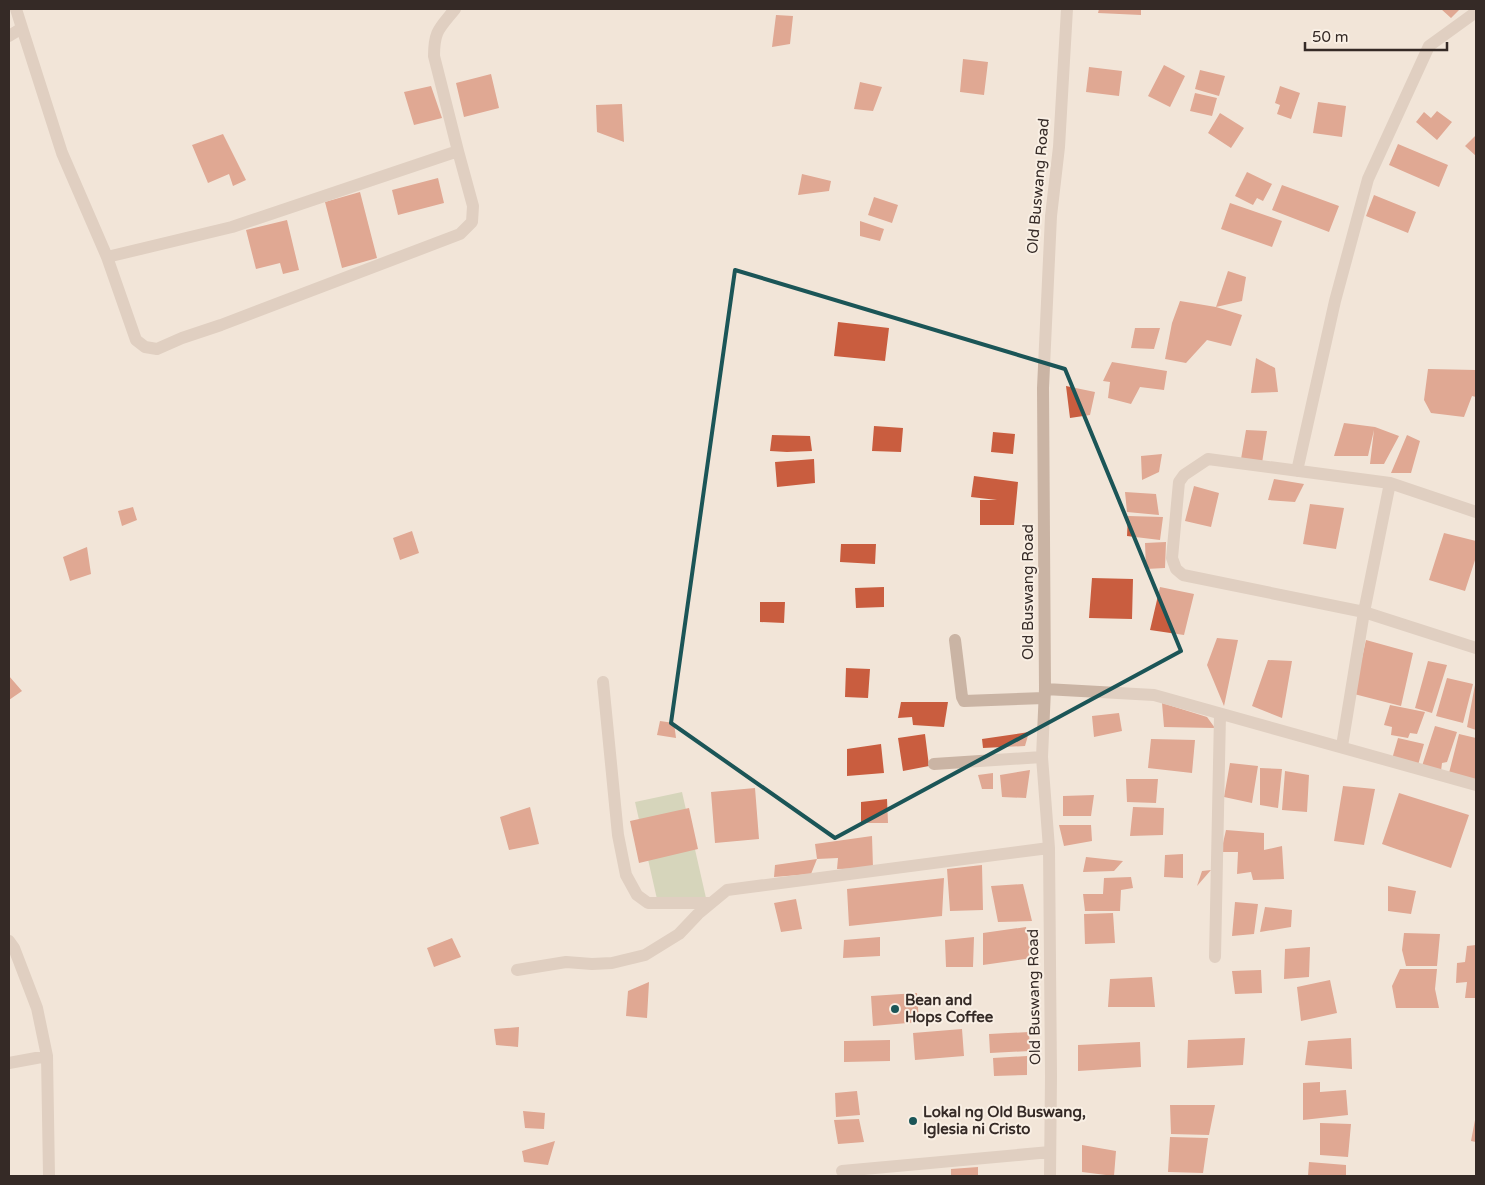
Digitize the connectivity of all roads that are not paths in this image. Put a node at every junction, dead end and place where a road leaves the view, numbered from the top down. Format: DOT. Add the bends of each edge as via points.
graph roads {
  1 [pos="16,9"];
  2 [pos="455,9"];
  3 [pos="1067,9"];
  4 [pos="1476,12"];
  5 [pos="22,28"];
  6 [pos="9,36"];
  7 [pos="458,151"];
  8 [pos="107,257"];
  9 [pos="1297,470"];
  10 [pos="1390,483"];
  11 [pos="1476,512"];
  12 [pos="1364,612"];
  13 [pos="955,640"];
  14 [pos="1476,648"];
  15 [pos="603,682"];
  16 [pos="1045,694"];
  17 [pos="1220,715"];
  18 [pos="1342,746"];
  19 [pos="1042,757"];
  20 [pos="934,764"];
  21 [pos="1476,785"];
  22 [pos="1049,848"];
  23 [pos="712,903"];
  24 [pos="9,941"];
  25 [pos="1215,957"];
  26 [pos="518,970"];
  27 [pos="47,1056"];
  28 [pos="9,1063"];
  29 [pos="1050,1152"];
  30 [pos="842,1171"];
  31 [pos="49,1176"];
  32 [pos="1050,1176"];
  1 -- 5 [label="street"];
  2 -- 7 [label="street" via="436,32 434,56"];
  3 -- 16 [label="street, Old Buswang Road" via="1051,216 1043,388"];
  4 -- 9 [label="street" via="1429,46 1368,179 1334,301"];
  5 -- 6 [label="street"];
  5 -- 8 [label="street" via="62,153"];
  7 -- 8 [label="street" via="232,227"];
  7 -- 8 [label="street" via="473,206 472,222 460,234 157,349 145,347 136,340"];
  9 -- 10 [label="street"];
  9 -- 12 [label="street" via="1208,459 1184,475 1179,482 1172,558 1176,569 1183,575"];
  10 -- 11 [label="street"];
  10 -- 12 [label="street"];
  12 -- 14 [label="street"];
  12 -- 18 [label="street"];
  13 -- 16 [label="street" via="964,701"];
  15 -- 23 [label="street" via="618,835 626,875 637,895 648,903"];
  16 -- 17 [label="street" via="1154,695"];
  16 -- 19 [label="street, Old Buswang Road"];
  17 -- 18 [label="street"];
  17 -- 25 [label="street"];
  18 -- 21 [label="street"];
  19 -- 20 [label="street"];
  19 -- 22 [label="street, Old Buswang Road"];
  22 -- 23 [label="street" via="727,890"];
  22 -- 29 [label="street, Old Buswang Road"];
  23 -- 26 [label="street" via="679,934 645,955 612,963 566,962"];
  24 -- 27 [label="street" via="37,1008"];
  27 -- 28 [label="street"];
  27 -- 31 [label="street"];
  29 -- 30 [label="street"];
  29 -- 32 [label="street, Old Buswang Road"];
}
